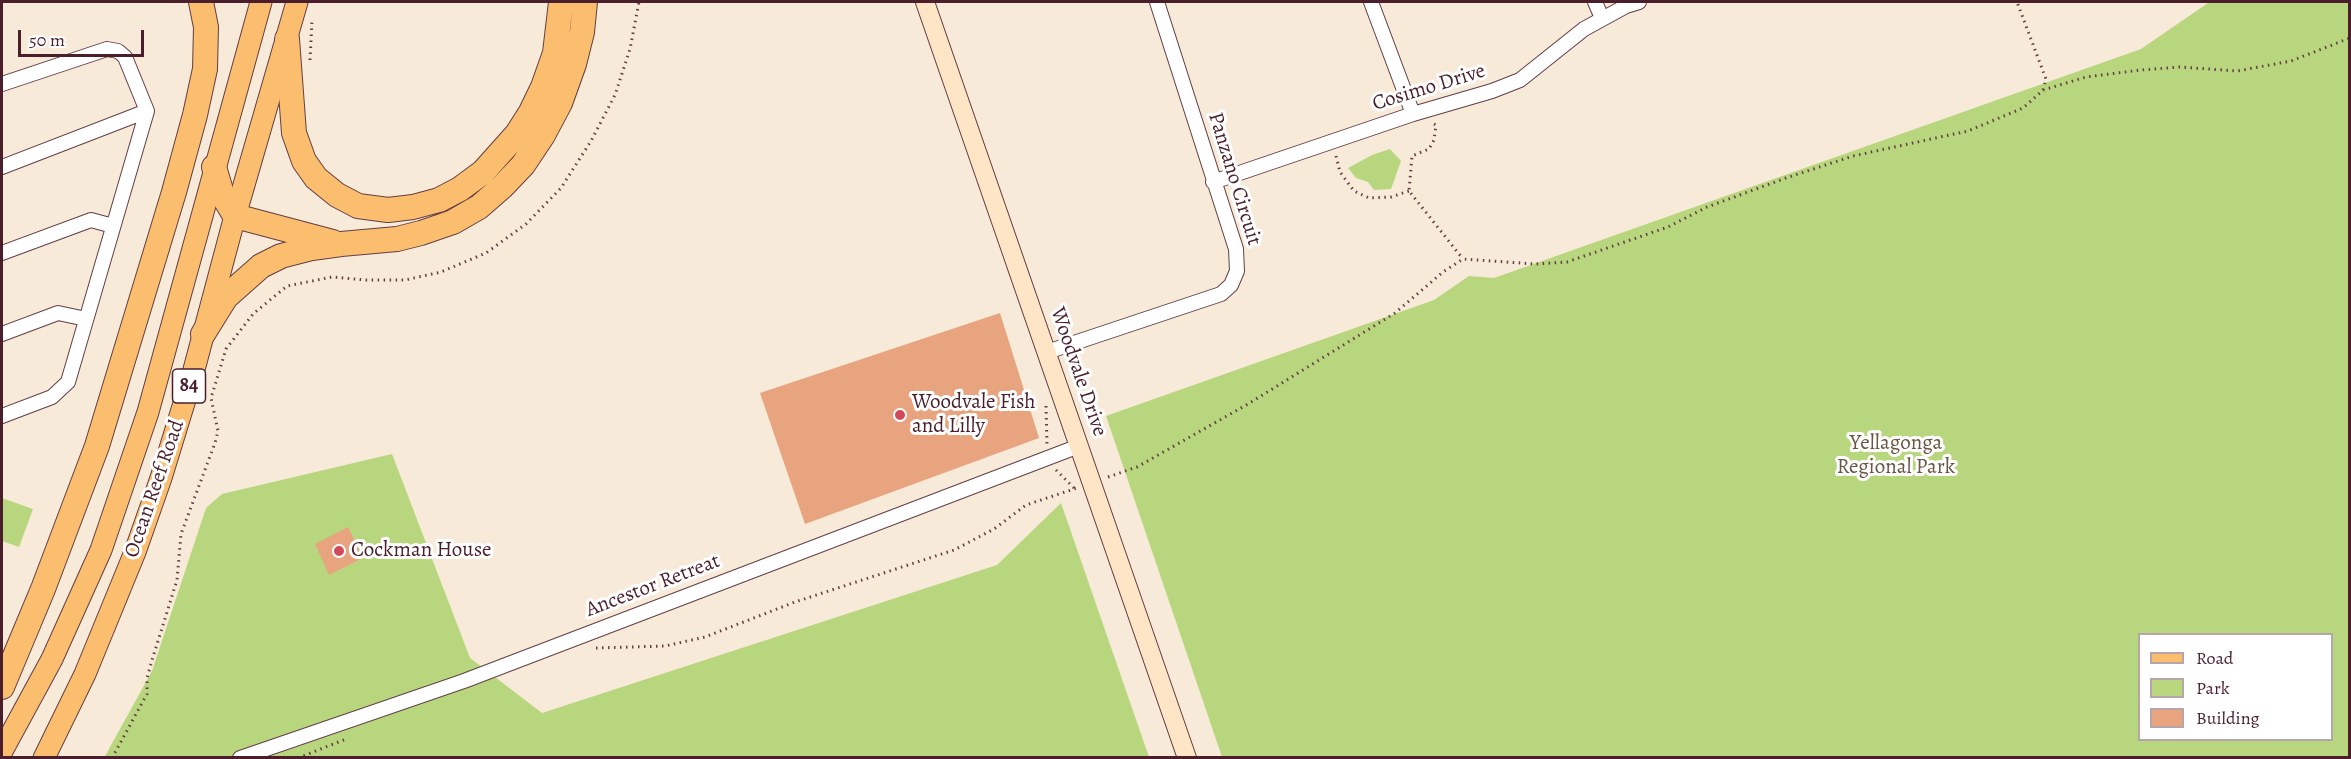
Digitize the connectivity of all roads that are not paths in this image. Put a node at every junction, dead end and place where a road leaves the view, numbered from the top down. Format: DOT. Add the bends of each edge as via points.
graph roads {
  1 [pos="201,2"];
  2 [pos="261,2"];
  3 [pos="297,2"];
  4 [pos="561,2"];
  5 [pos="585,2"];
  6 [pos="925,2"];
  7 [pos="1157,2"];
  8 [pos="1371,2"];
  9 [pos="1595,2"];
  10 [pos="1639,2"];
  11 [pos="1602,18"];
  12 [pos="287,39"];
  13 [pos="2,84"];
  14 [pos="147,111"];
  15 [pos="1413,114"];
  16 [pos="2,167"];
  17 [pos="214,167"];
  18 [pos="1213,182"];
  19 [pos="235,216"];
  20 [pos="113,226"];
  21 [pos="341,244"];
  22 [pos="2,253"];
  23 [pos="86,319"];
  24 [pos="2,334"];
  25 [pos="203,334"];
  26 [pos="1047,352"];
  27 [pos="2,416"];
  28 [pos="1078,446"];
  29 [pos="2,687"];
  30 [pos="2,751"];
  31 [pos="44,758"];
  32 [pos="240,758"];
  33 [pos="1187,758"];
  1 -- 29 [label="highway" via="206,27 205,69 174,192 97,446"];
  2 -- 17 [label="main road, Ocean Reef Road / 84"];
  3 -- 12 [label="main road, Ocean Reef Road / 84"];
  4 -- 12 [label="highway" via="555,53 543,87 517,134 483,172 460,189 413,207 388,210 358,206 316,178 304,161 294,133"];
  5 -- 21 [label="highway" via="582,32 560,103 537,145 502,188 453,222 372,243"];
  6 -- 26 [label="street, Woodvale Drive"];
  7 -- 18 [label="street, Panzano Circuit"];
  8 -- 15 [label="street"];
  9 -- 11 [label="street"];
  10 -- 11 [label="street, Cosimo Drive"];
  11 -- 15 [label="street, Cosimo Drive" via="1520,80"];
  12 -- 19 [label="main road, Ocean Reef Road / 84"];
  13 -- 14 [label="street" via="107,49 118,51 125,57"];
  14 -- 16 [label="street"];
  14 -- 20 [label="street"];
  15 -- 18 [label="street, Cosimo Drive"];
  17 -- 19 [label="highway" via="222,194"];
  17 -- 30 [label="main road, Ocean Reef Road / 84" via="148,412 101,550 52,658"];
  18 -- 26 [label="street, Panzano Circuit" via="1236,249 1237,271 1231,285 1206,300"];
  19 -- 21 [label="highway"];
  19 -- 25 [label="main road, Ocean Reef Road / 84"];
  20 -- 22 [label="street" via="91,220"];
  20 -- 23 [label="street"];
  21 -- 25 [label="highway" via="281,256 261,266 226,297"];
  23 -- 24 [label="street" via="58,313"];
  23 -- 27 [label="street" via="68,382 52,397"];
  25 -- 31 [label="main road, Ocean Reef Road / 84" via="135,552 85,674"];
  26 -- 28 [label="street, Woodvale Drive"];
  28 -- 32 [label="street, Ancestor Retreat" via="465,681"];
  28 -- 33 [label="street, Woodvale Drive"];
}
